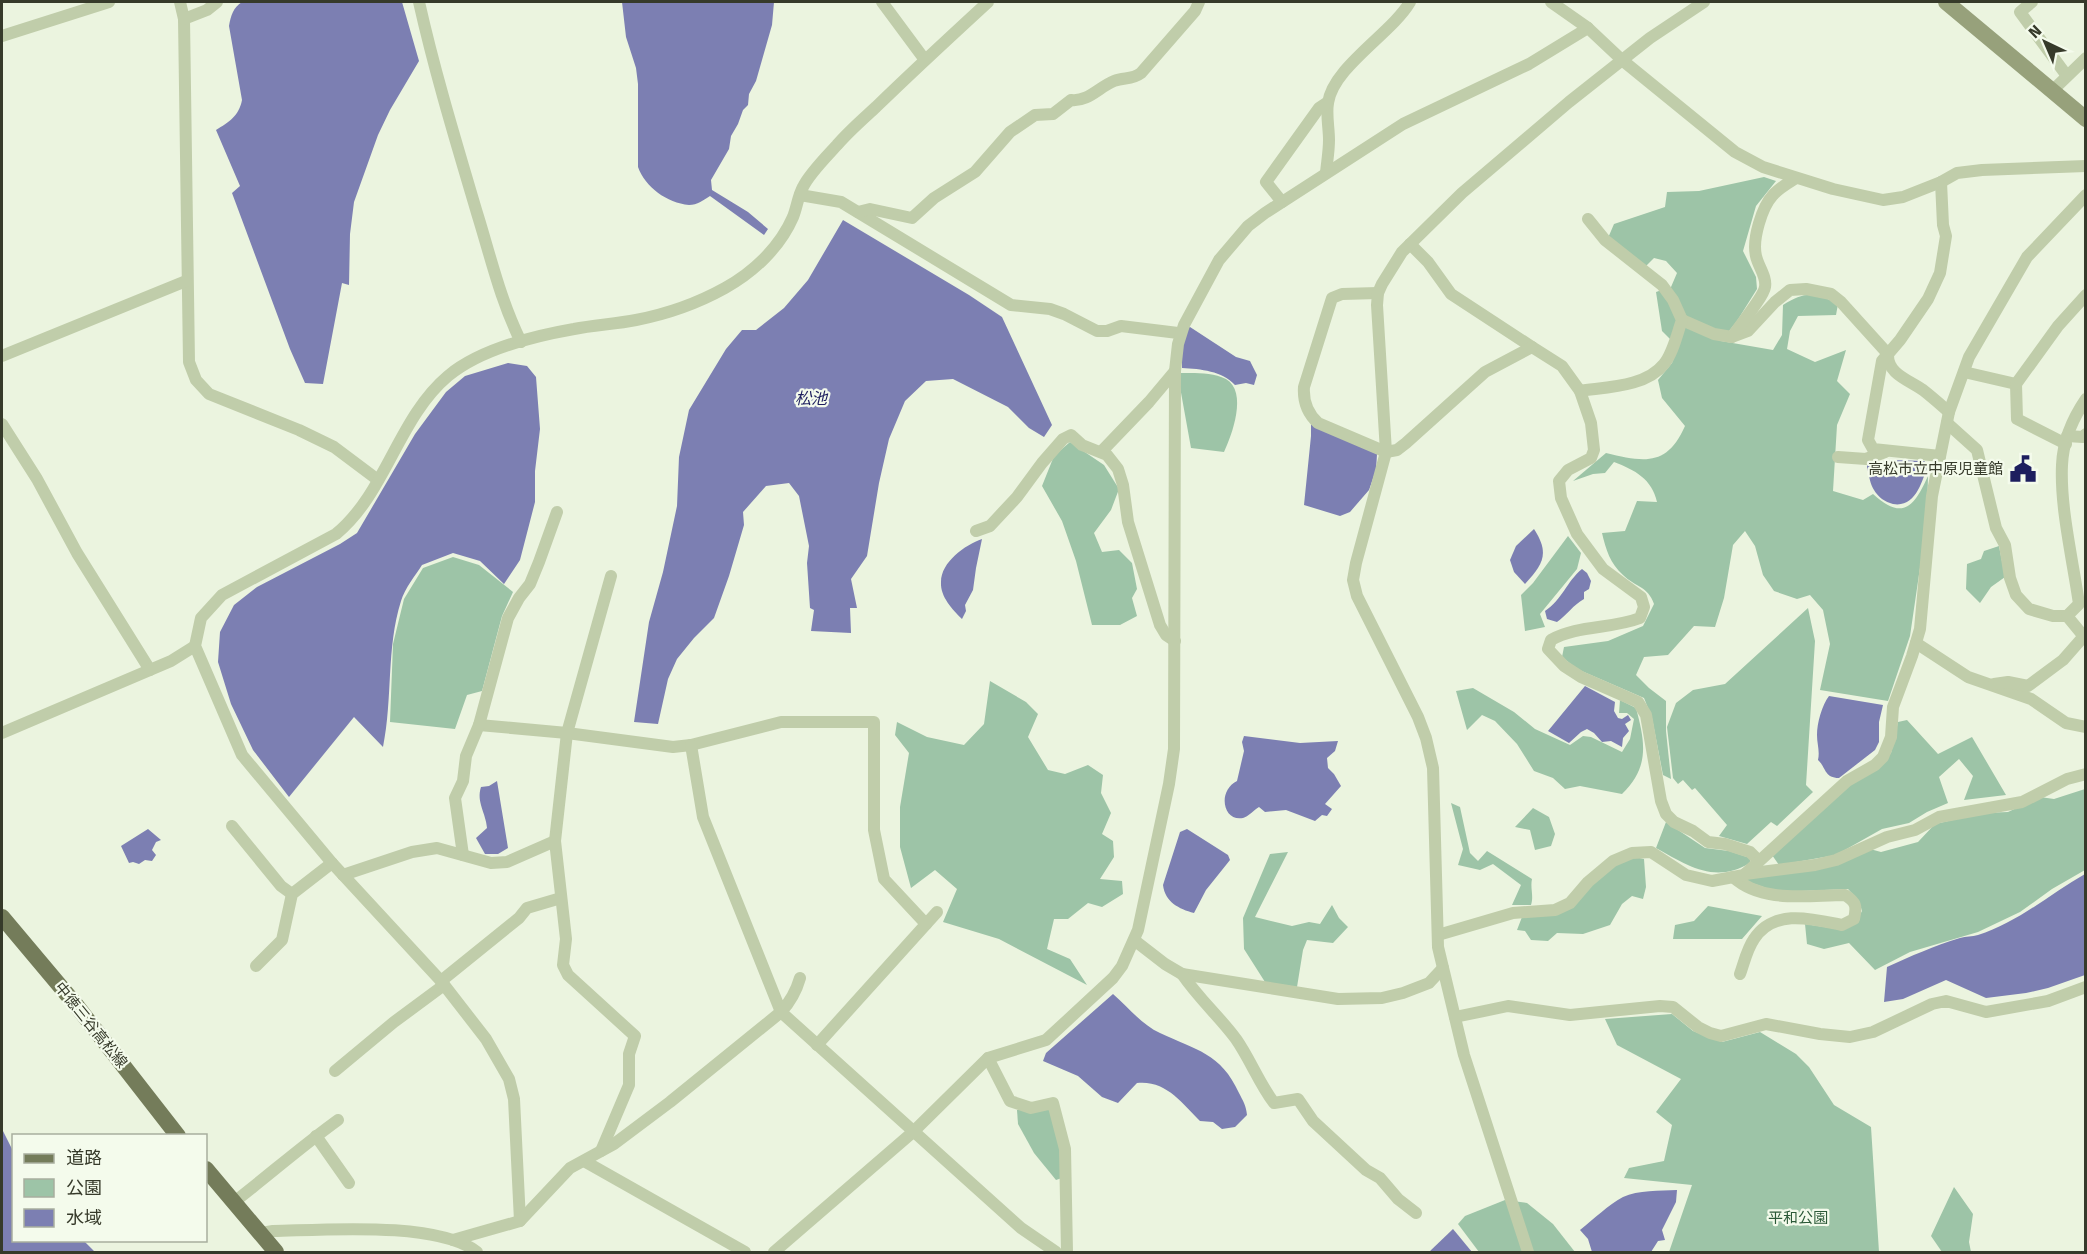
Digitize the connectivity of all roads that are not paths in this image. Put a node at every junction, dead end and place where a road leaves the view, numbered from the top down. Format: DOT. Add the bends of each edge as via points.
graph roads {
  1 [pos="109,2"];
  2 [pos="180,2"];
  3 [pos="217,2"];
  4 [pos="419,2"];
  5 [pos="882,2"];
  6 [pos="988,2"];
  7 [pos="1199,2"];
  8 [pos="1410,2"];
  9 [pos="1551,2"];
  10 [pos="1704,2"];
  11 [pos="1946,2"];
  12 [pos="2032,2"];
  13 [pos="184,19"];
  14 [pos="1588,28"];
  15 [pos="2,36"];
  16 [pos="2085,58"];
  17 [pos="925,60"];
  18 [pos="1622,60"];
  19 [pos="2067,76"];
  20 [pos="2052,91"];
  21 [pos="1328,102"];
  22 [pos="2085,119"];
  23 [pos="2085,166"];
  24 [pos="1326,173"];
  25 [pos="1796,178"];
  26 [pos="1941,182"];
  27 [pos="800,195"];
  28 [pos="2085,195"];
  29 [pos="1282,202"];
  30 [pos="858,212"];
  31 [pos="1588,219"];
  32 [pos="1410,244"];
  33 [pos="186,281"];
  34 [pos="1378,293"];
  35 [pos="2085,295"];
  36 [pos="1682,320"];
  37 [pos="1178,333"];
  38 [pos="1732,338"];
  39 [pos="521,342"];
  40 [pos="1532,347"];
  41 [pos="1888,354"];
  42 [pos="2,356"];
  43 [pos="1175,371"];
  44 [pos="1964,372"];
  45 [pos="2016,384"];
  46 [pos="1580,391"];
  47 [pos="2085,399"];
  48 [pos="1948,418"];
  49 [pos="2,423"];
  50 [pos="2085,434"];
  51 [pos="2066,440"];
  52 [pos="1101,452"];
  53 [pos="1386,452"];
  54 [pos="1886,452"];
  55 [pos="1940,456"];
  56 [pos="1838,458"];
  57 [pos="378,480"];
  58 [pos="557,512"];
  59 [pos="976,531"];
  60 [pos="612,576"];
  61 [pos="2081,582"];
  62 [pos="2067,616"];
  63 [pos="2085,635"];
  64 [pos="1175,641"];
  65 [pos="1916,643"];
  66 [pos="195,646"];
  67 [pos="150,670"];
  68 [pos="1989,684"];
  69 [pos="479,725"];
  70 [pos="2085,727"];
  71 [pos="2,733"];
  72 [pos="567,733"];
  73 [pos="691,745"];
  74 [pos="2085,774"];
  75 [pos="232,826"];
  76 [pos="555,841"];
  77 [pos="463,855"];
  78 [pos="1759,861"];
  79 [pos="332,863"];
  80 [pos="343,875"];
  81 [pos="1739,876"];
  82 [pos="292,894"];
  83 [pos="561,898"];
  84 [pos="937,912"];
  85 [pos="2,917"];
  86 [pos="926,924"];
  87 [pos="1438,935"];
  88 [pos="1134,940"];
  89 [pos="256,966"];
  90 [pos="1443,968"];
  91 [pos="1740,974"];
  92 [pos="1182,975"];
  93 [pos="800,978"];
  94 [pos="442,983"];
  95 [pos="2085,987"];
  96 [pos="781,1012"];
  97 [pos="1455,1017"];
  98 [pos="818,1045"];
  99 [pos="987,1058"];
  100 [pos="335,1071"];
  101 [pos="338,1120"];
  102 [pos="913,1132"];
  103 [pos="176,1134"];
  104 [pos="315,1136"];
  105 [pos="601,1151"];
  106 [pos="584,1161"];
  107 [pos="207,1170"];
  108 [pos="349,1183"];
  109 [pos="234,1202"];
  110 [pos="1416,1213"];
  111 [pos="520,1221"];
  112 [pos="261,1233"];
  113 [pos="453,1240"];
  114 [pos="276,1252"];
  115 [pos="477,1252"];
  116 [pos="745,1252"];
  117 [pos="774,1252"];
  118 [pos="1056,1252"];
  119 [pos="1067,1252"];
  120 [pos="1528,1252"];
  1 -- 15 [label="street"];
  2 -- 13 [label="street"];
  3 -- 13 [label="street"];
  4 -- 39 [label="street" via="496,283"];
  5 -- 17 [label="street"];
  6 -- 17 [label="street"];
  7 -- 30 [label="street" via="1141,73 1114,81 1079,101 1071,100 1053,114 1035,115 1010,132 975,172 934,198 912,218 879,210"];
  8 -- 21 [label="street" via="1349,67"];
  9 -- 14 [label="street"];
  10 -- 18 [label="street"];
  11 -- 20 [label="main road"];
  12 -- 19 [label="street" via="2020,12"];
  13 -- 33 [label="street"];
  14 -- 18 [label="street"];
  14 -- 24 [label="street" via="1529,64 1403,124"];
  16 -- 19 [label="street"];
  17 -- 27 [label="street" via="838,144 803,185"];
  18 -- 25 [label="street" via="1735,152"];
  18 -- 32 [label="street" via="1462,194"];
  19 -- 20 [label="street"];
  20 -- 22 [label="main road"];
  21 -- 24 [label="street"];
  21 -- 29 [label="street" via="1319,108 1266,182"];
  23 -- 26 [label="street" via="1982,170 1958,173"];
  24 -- 29 [label="street"];
  25 -- 26 [label="street" via="1883,200 1904,198"];
  25 -- 38 [label="street" via="1768,200 1756,235 1755,252 1765,289"];
  26 -- 41 [label="street" via="1946,236 1940,273 1928,299"];
  27 -- 30 [label="street" via="841,202"];
  27 -- 39 [label="street" via="778,243 756,266 726,287 655,315"];
  28 -- 44 [label="street" via="2026,257"];
  29 -- 43 [label="street" via="1248,226 1219,260 1184,325"];
  30 -- 37 [label="street" via="1011,305 1050,309 1097,331 1121,326"];
  31 -- 36 [label="street" via="1605,240 1662,285"];
  32 -- 34 [label="street"];
  32 -- 40 [label="street" via="1451,294"];
  33 -- 42 [label="street"];
  33 -- 57 [label="street" via="189,362 196,380 208,394 334,447"];
  34 -- 53 [label="street"];
  34 -- 53 [label="street" via="1332,298 1303,399 1318,423"];
  35 -- 45 [label="street"];
  36 -- 38 [label="street"];
  36 -- 46 [label="street" via="1665,363 1652,376"];
  38 -- 41 [label="street" via="1748,331 1790,290 1806,289 1831,294"];
  39 -- 57 [label="street" via="479,357 447,377 431,393"];
  40 -- 46 [label="street" via="1562,366"];
  40 -- 53 [label="street" via="1485,372 1397,450"];
  41 -- 48 [label="street" via="1895,372 1922,390"];
  41 -- 54 [label="street" via="1882,361 1868,440 1873,449"];
  43 -- 52 [label="street"];
  43 -- 64 [label="street"];
  44 -- 45 [label="street"];
  44 -- 48 [label="street"];
  45 -- 51 [label="street" via="2017,419"];
  46 -- 78 [label="street" via="1594,450 1591,458 1568,470 1560,481 1561,498 1577,534 1603,569 1641,597 1644,607 1640,618 1628,623 1563,633 1551,640 1548,649 1581,677 1638,702 1646,715 1666,814 1708,842 1750,852"];
  47 -- 51 [label="street"];
  48 -- 55 [label="street"];
  48 -- 62 [label="street" via="1977,450 2016,595 2029,609"];
  49 -- 67 [label="street"];
  50 -- 51 [label="street"];
  51 -- 61 [label="street" via="2062,464 2064,501"];
  52 -- 59 [label="street" via="1082,445 1071,435 1063,439 990,526"];
  52 -- 64 [label="street" via="1118,469 1128,522 1160,626"];
  53 -- 87 [label="street" via="1353,580 1357,596 1426,738 1433,768"];
  54 -- 55 [label="street"];
  54 -- 56 [label="street" via="1866,459"];
  55 -- 65 [label="street"];
  57 -- 66 [label="street" via="359,512 336,534 222,595 201,618"];
  58 -- 69 [label="street" via="530,584 508,618"];
  60 -- 72 [label="street"];
  61 -- 62 [label="street" via="2079,604"];
  62 -- 63 [label="street"];
  63 -- 68 [label="street" via="2063,660 2028,686"];
  64 -- 88 [label="street" via="1173,758"];
  65 -- 68 [label="street" via="1968,677"];
  65 -- 78 [label="street" via="1893,707 1891,737 1883,757 1847,781"];
  66 -- 67 [label="street"];
  66 -- 79 [label="street" via="242,755"];
  67 -- 71 [label="street"];
  68 -- 70 [label="street" via="2031,699 2066,723"];
  69 -- 72 [label="street"];
  69 -- 77 [label="street" via="455,798"];
  72 -- 73 [label="street" via="673,747"];
  72 -- 76 [label="street"];
  73 -- 86 [label="street" via="781,722 873,722 874,830 884,879"];
  73 -- 96 [label="street" via="703,817"];
  74 -- 81 [label="street" via="2022,802 1939,817 1836,860"];
  75 -- 82 [label="street"];
  76 -- 77 [label="street" via="507,862 490,863"];
  76 -- 83 [label="street"];
  77 -- 80 [label="street" via="437,848 412,852"];
  78 -- 81 [label="street"];
  79 -- 80 [label="street"];
  79 -- 82 [label="street"];
  80 -- 94 [label="street"];
  81 -- 87 [label="street" via="1712,881 1686,875 1651,852 1632,853 1613,861 1570,903 1555,910 1513,913"];
  81 -- 91 [label="street" via="1753,891 1776,896 1845,895 1856,908 1854,919 1842,925 1805,918 1772,922 1753,940"];
  82 -- 89 [label="street" via="282,940"];
  83 -- 94 [label="street" via="527,908"];
  83 -- 105 [label="street" via="566,939 563,965 568,975 635,1036 629,1054 629,1085"];
  84 -- 86 [label="street"];
  85 -- 103 [label="main road, 中徳三谷高松線"];
  86 -- 98 [label="street"];
  87 -- 90 [label="street"];
  88 -- 92 [label="street"];
  88 -- 99 [label="street" via="1113,978 1046,1040"];
  90 -- 92 [label="street" via="1429,983 1382,998 1338,999"];
  90 -- 97 [label="street"];
  92 -- 110 [label="street" via="1237,1041 1274,1103 1298,1099 1313,1121"];
  93 -- 96 [label="street" via="797,990"];
  94 -- 100 [label="street"];
  94 -- 111 [label="street" via="486,1040 509,1079 514,1100"];
  95 -- 97 [label="street" via="2048,1001 1986,1012 1946,1001 1874,1032 1850,1037 1766,1024 1721,1036 1698,1027 1673,1007 1660,1006 1570,1015 1508,1006"];
  96 -- 98 [label="street"];
  96 -- 105 [label="street" via="670,1102"];
  97 -- 120 [label="street"];
  98 -- 102 [label="street"];
  99 -- 102 [label="street"];
  99 -- 119 [label="street" via="1010,1101 1031,1108 1053,1103 1065,1149"];
  101 -- 104 [label="street"];
  102 -- 117 [label="street"];
  102 -- 118 [label="street" via="1021,1228"];
  104 -- 108 [label="street"];
  104 -- 109 [label="street"];
  105 -- 106 [label="street"];
  106 -- 111 [label="street" via="570,1168"];
  106 -- 116 [label="street"];
  107 -- 109 [label="main road"];
  109 -- 112 [label="main road"];
  111 -- 113 [label="street"];
  112 -- 113 [label="street" via="390,1229"];
  112 -- 114 [label="main road"];
  113 -- 115 [label="street"];
}
